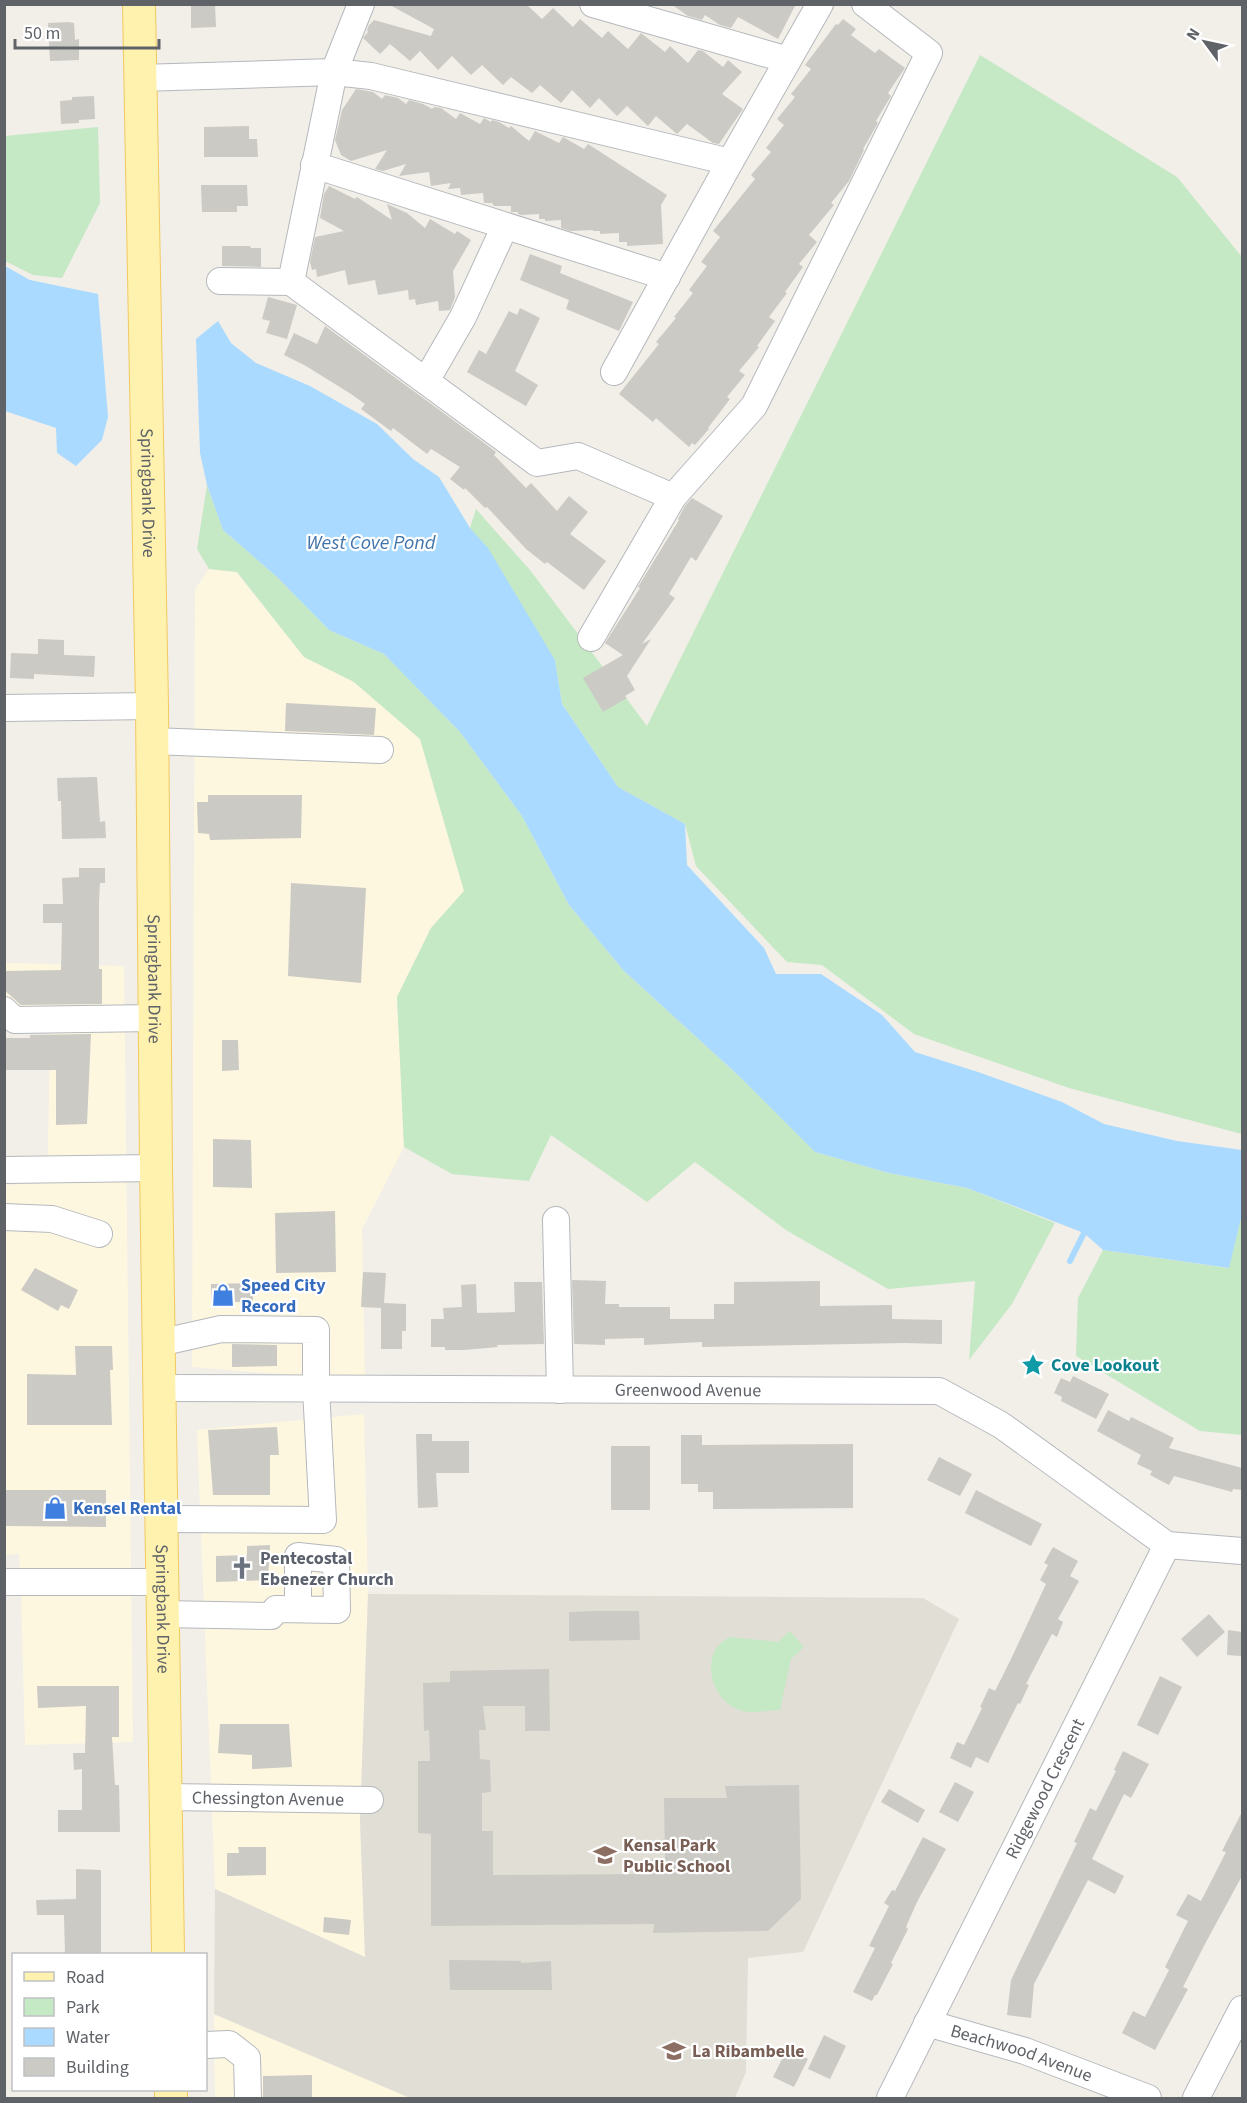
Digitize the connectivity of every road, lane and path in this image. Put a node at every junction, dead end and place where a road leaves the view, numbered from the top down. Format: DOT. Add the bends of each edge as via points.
graph roads {
  1 [pos="139,4"];
  2 [pos="361,4"];
  3 [pos="593,4"];
  4 [pos="820,4"];
  5 [pos="865,4"];
  6 [pos="788,60"];
  7 [pos="333,72"];
  8 [pos="140,78"];
  9 [pos="730,162"];
  10 [pos="314,165"];
  11 [pos="505,226"];
  12 [pos="667,277"];
  13 [pos="220,281"];
  14 [pos="291,282"];
  15 [pos="614,372"];
  16 [pos="426,381"];
  17 [pos="673,497"];
  18 [pos="591,638"];
  19 [pos="152,706"];
  20 [pos="4,708"];
  21 [pos="152,741"];
  22 [pos="380,750"];
  23 [pos="4,1011"];
  24 [pos="155,1018"];
  25 [pos="156,1168"];
  26 [pos="4,1170"];
  27 [pos="4,1217"];
  28 [pos="556,1220"];
  29 [pos="99,1234"];
  30 [pos="159,1343"];
  31 [pos="160,1388"];
  32 [pos="316,1389"];
  33 [pos="560,1390"];
  34 [pos="162,1519"];
  35 [pos="1167,1545"];
  36 [pos="1242,1551"];
  37 [pos="4,1582"];
  38 [pos="163,1582"];
  39 [pos="298,1609"];
  40 [pos="163,1614"];
  41 [pos="166,1797"];
  42 [pos="370,1800"];
  43 [pos="168,1953"];
  44 [pos="1242,2009"];
  45 [pos="927,2023"];
  46 [pos="207,2045"];
  47 [pos="248,2098"];
  48 [pos="890,2098"];
  49 [pos="1148,2098"];
  50 [pos="1196,2098"];
  1 -- 8 [label="main road, Springbank Drive"];
  2 -- 7 [label="street"];
  3 -- 6 [label="street"];
  4 -- 6 [label="street"];
  5 -- 17 [label="street" via="929,52 754,406"];
  6 -- 9 [label="street"];
  7 -- 8 [label="street"];
  7 -- 9 [label="street" via="371,76"];
  7 -- 10 [label="street"];
  8 -- 19 [label="main road, Springbank Drive"];
  9 -- 12 [label="street"];
  10 -- 11 [label="street"];
  10 -- 14 [label="street"];
  11 -- 12 [label="street"];
  11 -- 16 [label="street" via="462,317"];
  12 -- 15 [label="street"];
  13 -- 14 [label="street"];
  14 -- 16 [label="street"];
  16 -- 17 [label="street" via="537,463 578,456"];
  17 -- 18 [label="street"];
  19 -- 20 [label="street"];
  19 -- 21 [label="main road, Springbank Drive"];
  21 -- 22 [label="street"];
  21 -- 24 [label="main road, Springbank Drive"];
  23 -- 24 [label="street" via="15,1020"];
  24 -- 25 [label="main road, Springbank Drive"];
  25 -- 26 [label="street"];
  25 -- 30 [label="main road, Springbank Drive"];
  27 -- 29 [label="street" via="52,1219"];
  28 -- 33 [label="street"];
  30 -- 31 [label="main road, Springbank Drive"];
  30 -- 32 [label="street" via="221,1329 316,1330"];
  31 -- 32 [label="street, Greenwood Avenue"];
  31 -- 34 [label="main road, Springbank Drive"];
  32 -- 33 [label="street, Greenwood Avenue"];
  32 -- 34 [label="street" via="323,1520"];
  33 -- 35 [label="street, Greenwood Avenue" via="939,1391 1001,1425"];
  34 -- 38 [label="main road, Springbank Drive"];
  35 -- 36 [label="street"];
  35 -- 45 [label="street, Ridgewood Crescent"];
  37 -- 38 [label="street"];
  38 -- 40 [label="main road, Springbank Drive"];
  39 -- 40 [label="street" via="276,1609 271,1616"];
  40 -- 41 [label="main road, Springbank Drive"];
  41 -- 42 [label="street, Chessington Avenue"];
  41 -- 43 [label="main road, Springbank Drive"];
  44 -- 50 [label="street"];
  45 -- 48 [label="street, Ridgewood Crescent"];
  45 -- 49 [label="street, Beachwood Avenue" via="1025,2050"];
  46 -- 47 [label="street" via="229,2044 247,2058"];
}
